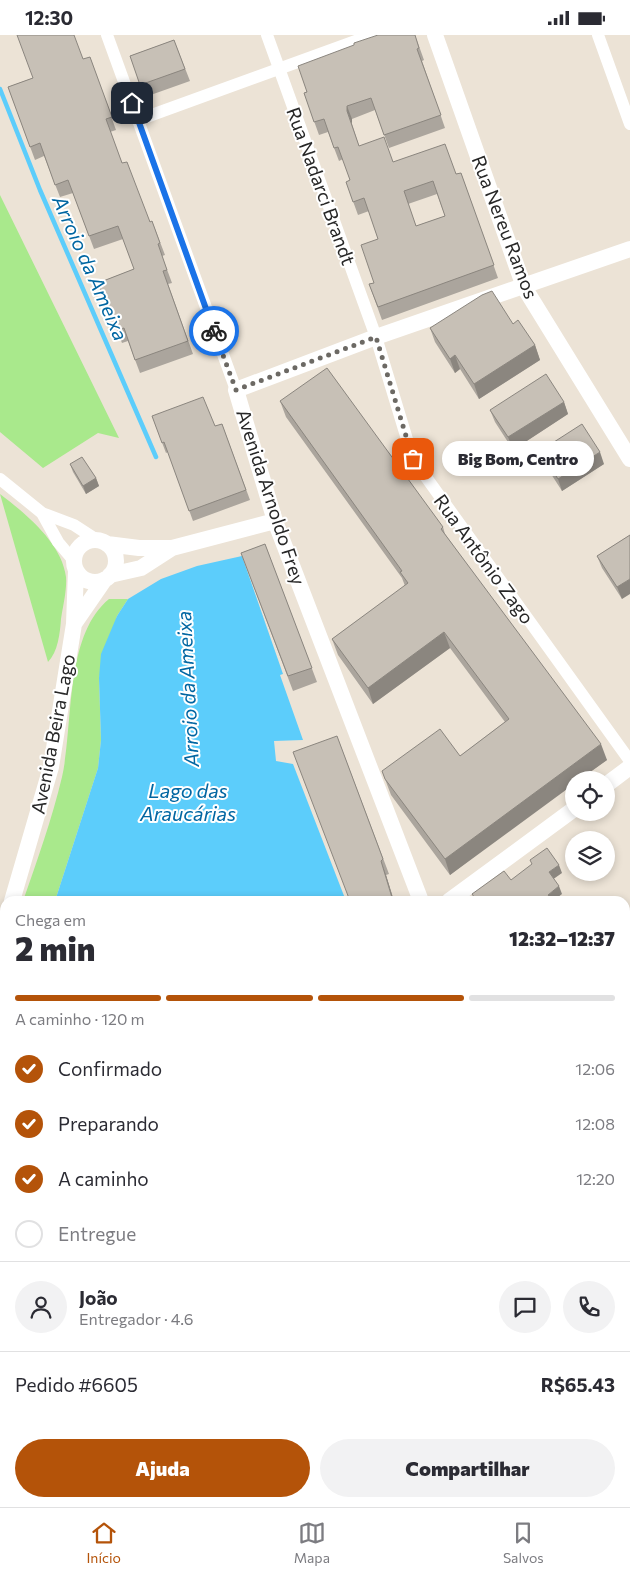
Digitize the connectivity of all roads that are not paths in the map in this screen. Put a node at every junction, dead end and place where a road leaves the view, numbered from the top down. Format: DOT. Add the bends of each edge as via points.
graph roads {
  1 [pos="107,35"];
  2 [pos="266,35"];
  3 [pos="372,35"];
  4 [pos="434,35"];
  5 [pos="598,35"];
  6 [pos="279,69"];
  7 [pos="138,120"];
  8 [pos="630,124"];
  9 [pos="630,249"];
  10 [pos="524,287"];
  11 [pos="376,337"];
  12 [pos="236,390"];
  13 [pos="630,459"];
  14 [pos="0,479"];
  15 [pos="42,513"];
  16 [pos="275,521"];
  17 [pos="102,542"];
  18 [pos="172,547"];
  19 [pos="75,565"];
  20 [pos="107,577"];
  21 [pos="74,624"];
  22 [pos="630,761"];
  23 [pos="630,767"];
  24 [pos="615,778"];
  25 [pos="565,816"];
  26 [pos="13,896"];
  27 [pos="419,896"];
  28 [pos="456,896"];
  1 -- 7 [label="street, Avenida Arnoldo Frey"];
  2 -- 6 [label="street, Rua Nadarci Brandt"];
  3 -- 6 [label="street"];
  4 -- 10 [label="street, Rua Nereu Ramos"];
  5 -- 8 [label="street"];
  6 -- 7 [label="street"];
  6 -- 11 [label="street, Rua Nadarci Brandt"];
  7 -- 12 [label="street, Avenida Arnoldo Frey"];
  9 -- 10 [label="street"];
  10 -- 11 [label="street"];
  10 -- 13 [label="street, Rua Nereu Ramos"];
  11 -- 12 [label="street"];
  11 -- 22 [label="street, Rua Antônio Zago" via="413,459"];
  12 -- 16 [label="street, Avenida Arnoldo Frey"];
  14 -- 15 [label="street"];
  15 -- 17 [label="street" via="74,525"];
  15 -- 19 [label="street"];
  16 -- 18 [label="street"];
  16 -- 27 [label="street, Avenida Arnoldo Frey"];
  17 -- 18 [label="street"];
  17 -- 19 [label="street" via="80,545 75,553"];
  17 -- 20 [label="street" via="116,559"];
  18 -- 20 [label="street" via="141,568"];
  19 -- 20 [label="street" via="88,580"];
  19 -- 21 [label="street, Avenida Beira Lago"];
  20 -- 21 [label="street, Avenida Beira Lago"];
  21 -- 26 [label="street, Avenida Beira Lago" via="51,767"];
  23 -- 24 [label="street"];
  25 -- 28 [label="street"];
}
